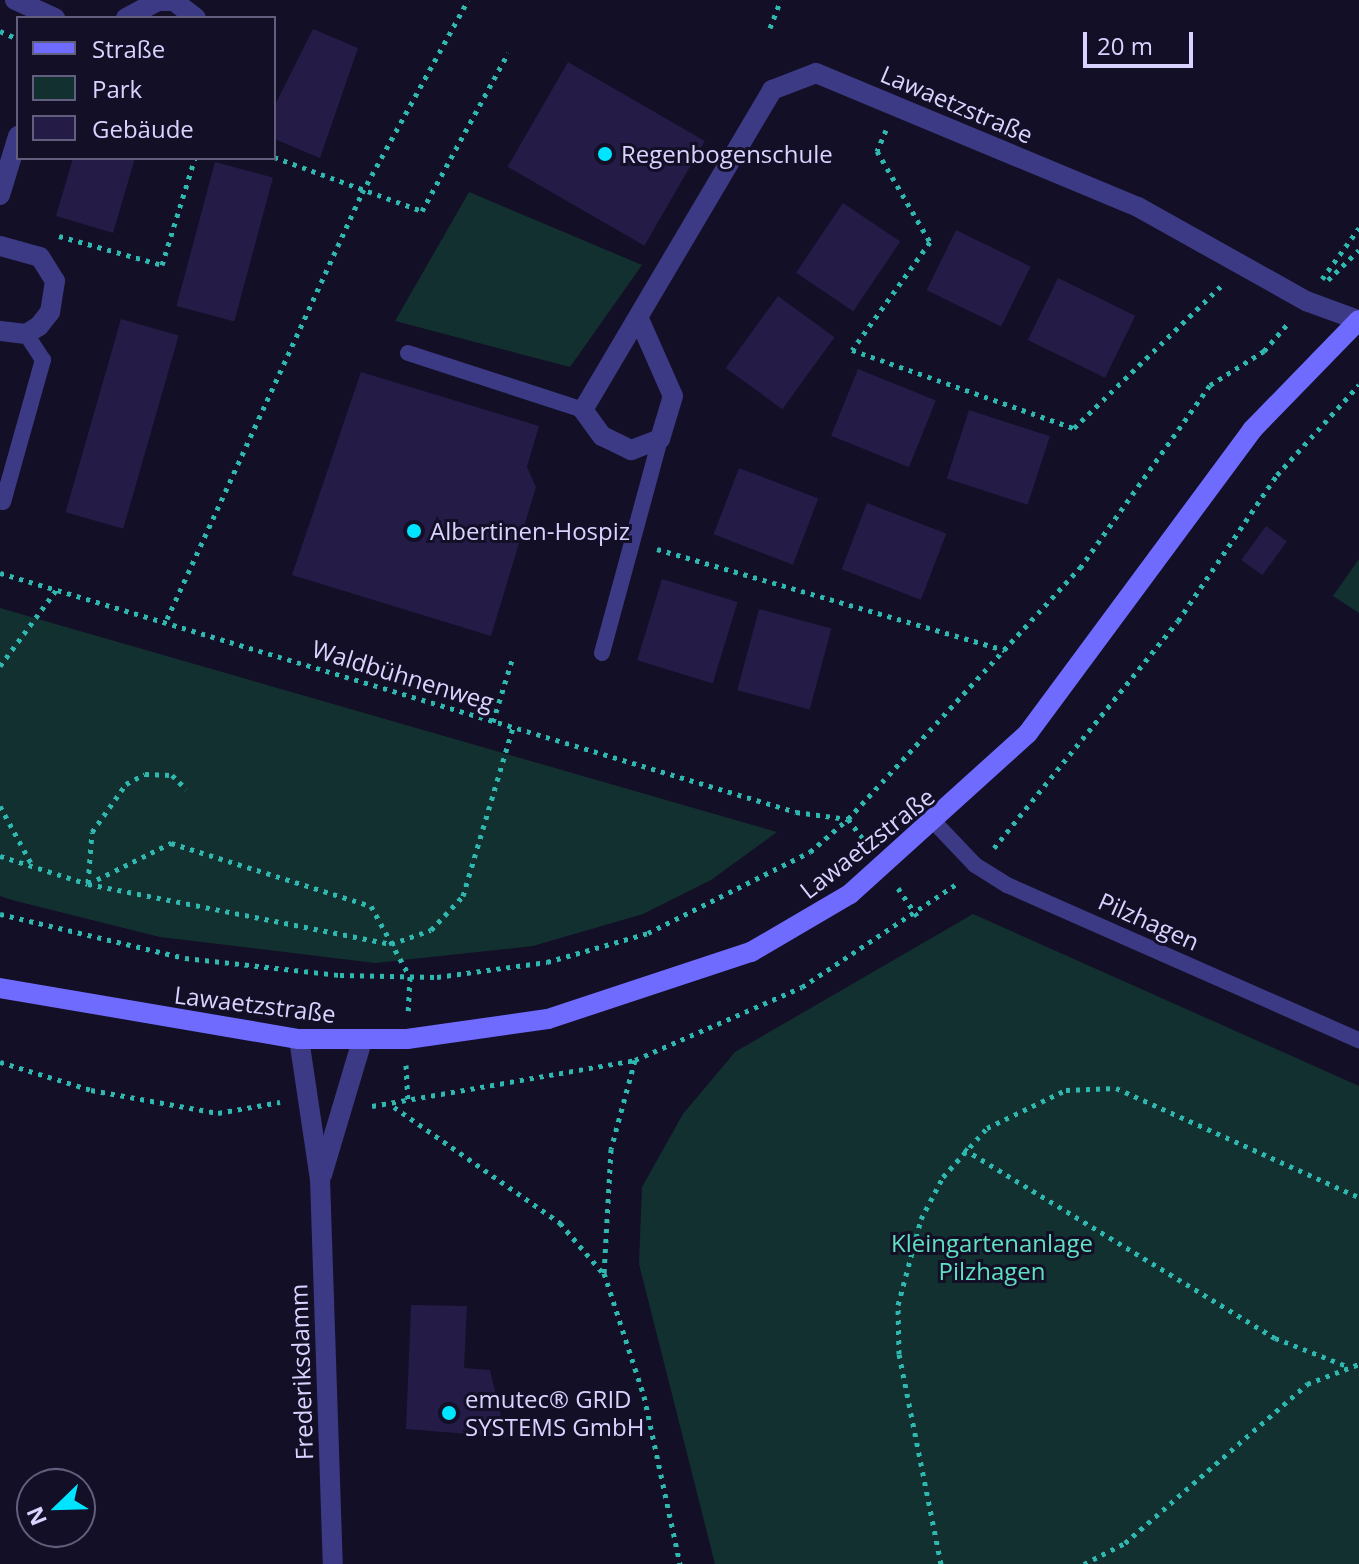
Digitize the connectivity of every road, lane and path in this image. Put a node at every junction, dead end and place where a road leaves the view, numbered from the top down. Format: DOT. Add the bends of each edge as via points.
graph roads {
  1 [pos="15,0"];
  2 [pos="468,0"];
  3 [pos="781,0"];
  4 [pos="50,16"];
  5 [pos="130,16"];
  6 [pos="193,16"];
  7 [pos="770,28"];
  8 [pos="508,53"];
  9 [pos="896,108"];
  10 [pos="16,143"];
  11 [pos="276,158"];
  12 [pos="194,160"];
  13 [pos="362,193"];
  14 [pos="0,195"];
  15 [pos="1359,228"];
  16 [pos="45,233"];
  17 [pos="0,246"];
  18 [pos="1359,250"];
  19 [pos="1241,266"];
  20 [pos="1306,301"];
  21 [pos="639,319"];
  22 [pos="1358,320"];
  23 [pos="0,331"];
  24 [pos="26,334"];
  25 [pos="408,353"];
  26 [pos="1359,385"];
  27 [pos="583,410"];
  28 [pos="660,439"];
  29 [pos="3,502"];
  30 [pos="632,541"];
  31 [pos="0,573"];
  32 [pos="57,589"];
  33 [pos="167,619"];
  34 [pos="1005,650"];
  35 [pos="602,653"];
  36 [pos="512,660"];
  37 [pos="0,666"];
  38 [pos="493,722"];
  39 [pos="513,727"];
  40 [pos="186,789"];
  41 [pos="0,806"];
  42 [pos="848,819"];
  43 [pos="936,824"];
  44 [pos="0,856"];
  45 [pos="31,863"];
  46 [pos="975,865"];
  47 [pos="88,884"];
  48 [pos="0,914"];
  49 [pos="391,944"];
  50 [pos="410,977"];
  51 [pos="0,978"];
  52 [pos="0,988"];
  53 [pos="57,1001"];
  54 [pos="299,1039"];
  55 [pos="407,1039"];
  56 [pos="1359,1040"];
  57 [pos="362,1041"];
  58 [pos="394,1107"];
  59 [pos="964,1149"];
  60 [pos="320,1179"];
  61 [pos="1359,1197"];
  62 [pos="604,1273"];
  63 [pos="1359,1364"];
  64 [pos="1347,1366"];
  65 [pos="333,1564"];
  66 [pos="680,1564"];
  67 [pos="941,1564"];
  68 [pos="1084,1564"];
  1 -- 4 [label="street"];
  2 -- 13 [label="path"];
  3 -- 7 [label="path"];
  5 -- 6 [label="street" via="158,1 174,1"];
  8 -- 13 [label="path" via="422,211"];
  9 -- 19 [label="street, Lawaetzstraße" via="1138,207"];
  9 -- 19 [label="path" via="877,151 930,242 852,350 1074,428"];
  9 -- 21 [label="street, Lawaetzstraße" via="816,73 772,90"];
  10 -- 14 [label="street"];
  11 -- 13 [label="path"];
  12 -- 16 [label="path" via="162,265"];
  13 -- 33 [label="path"];
  15 -- 20 [label="path"];
  17 -- 24 [label="street" via="40,257 55,281 50,312"];
  18 -- 20 [label="path"];
  19 -- 20 [label="street, Lawaetzstraße"];
  20 -- 22 [label="street, Lawaetzstraße"];
  20 -- 34 [label="path" via="1264,351 1210,385 1080,568"];
  21 -- 27 [label="street, Lawaetzstraße"];
  21 -- 28 [label="street" via="673,396"];
  22 -- 43 [label="street, Lawaetzstraße" via="1252,430 1028,733"];
  23 -- 24 [label="street"];
  24 -- 29 [label="lane" via="43,360"];
  25 -- 27 [label="lane"];
  26 -- 46 [label="path" via="1277,475 1178,621 1052,783"];
  27 -- 28 [label="street" via="602,436 631,450"];
  28 -- 30 [label="lane"];
  30 -- 34 [label="path"];
  30 -- 35 [label="lane"];
  31 -- 32 [label="path, Waldbühnenweg"];
  32 -- 33 [label="path, Waldbühnenweg"];
  32 -- 37 [label="path"];
  33 -- 38 [label="path, Waldbühnenweg"];
  34 -- 42 [label="path"];
  36 -- 38 [label="path"];
  38 -- 39 [label="path, Waldbühnenweg"];
  39 -- 42 [label="path, Waldbühnenweg" via="796,812"];
  39 -- 49 [label="path" via="463,896 431,930"];
  40 -- 47 [label="path" via="172,775 145,774 126,784 92,832"];
  41 -- 45 [label="path"];
  42 -- 50 [label="path" via="810,852 648,933 547,962"];
  43 -- 46 [label="lane, Pilzhagen"];
  43 -- 55 [label="street, Lawaetzstraße" via="850,894 751,952 548,1019"];
  44 -- 45 [label="path"];
  45 -- 47 [label="path"];
  46 -- 56 [label="lane, Pilzhagen"];
  46 -- 62 [label="path" via="917,916 802,987 635,1060 611,1149"];
  47 -- 49 [label="path"];
  47 -- 49 [label="path" via="171,843 371,906"];
  48 -- 50 [label="path" via="185,958"];
  49 -- 50 [label="path"];
  50 -- 55 [label="path"];
  51 -- 53 [label="street, Lawaetzstraße"];
  52 -- 53 [label="street, Lawaetzstraße"];
  53 -- 54 [label="street, Lawaetzstraße"];
  54 -- 57 [label="street, Lawaetzstraße"];
  54 -- 60 [label="street, Frederiksdamm"];
  55 -- 57 [label="street, Lawaetzstraße"];
  57 -- 60 [label="street, Frederiksdamm"];
  58 -- 62 [label="path" via="560,1223"];
  59 -- 61 [label="path" via="987,1128 1066,1090 1116,1088"];
  59 -- 64 [label="path" via="1275,1338"];
  59 -- 67 [label="path" via="921,1219 898,1305 899,1354"];
  60 -- 65 [label="street, Frederiksdamm"];
  62 -- 66 [label="path" via="644,1396"];
  63 -- 64 [label="path"];
  64 -- 68 [label="path" via="1307,1384 1125,1543"];
}
